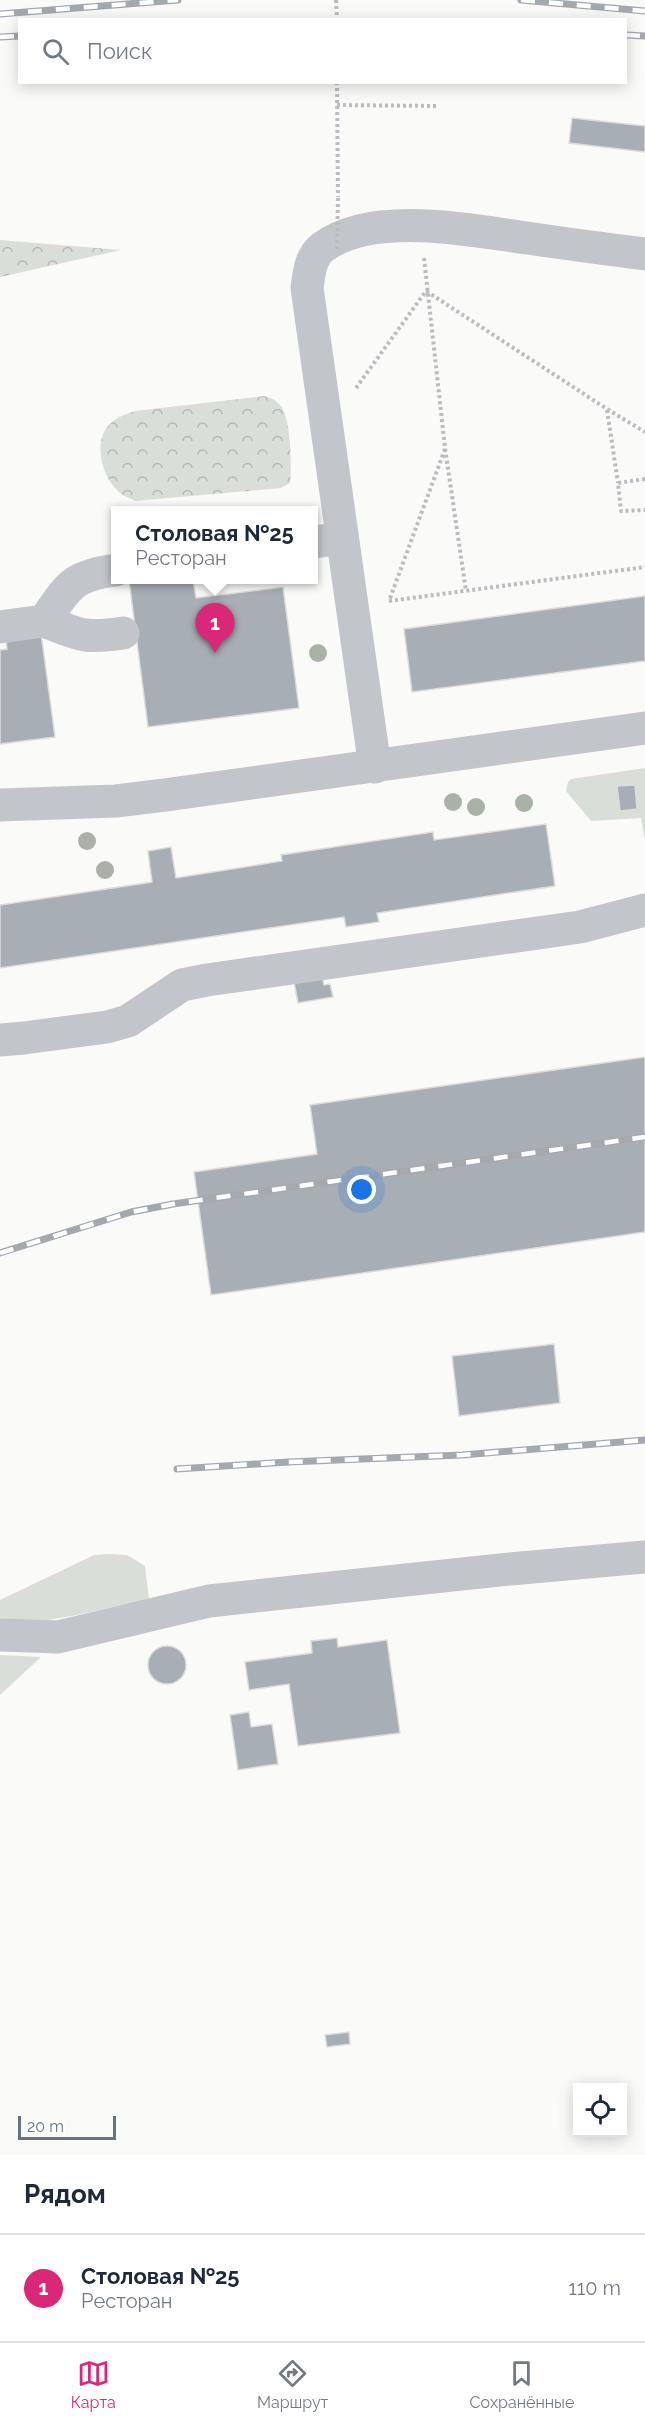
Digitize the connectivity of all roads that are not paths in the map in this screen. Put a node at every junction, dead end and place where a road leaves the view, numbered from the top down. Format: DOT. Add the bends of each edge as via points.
graph roads {
  1 [pos="645,254"];
  2 [pos="328,540"];
  3 [pos="111,571"];
  4 [pos="44,621"];
  5 [pos="0,627"];
  6 [pos="123,633"];
  7 [pos="645,728"];
  8 [pos="375,767"];
  9 [pos="0,806"];
  10 [pos="645,910"];
  11 [pos="0,1040"];
  12 [pos="645,1557"];
  13 [pos="0,1635"];
  1 -- 2 [label="lane" via="431,225 346,234 321,249 310,263 307,288 327,428"];
  2 -- 8 [label="lane"];
  3 -- 4 [label="lane" via="86,575 75,582"];
  4 -- 5 [label="lane"];
  4 -- 6 [label="lane" via="91,638"];
  7 -- 8 [label="lane"];
  8 -- 9 [label="lane" via="116,801"];
  10 -- 11 [label="lane" via="580,927 207,980 182,986 128,1021"];
  12 -- 13 [label="lane" via="209,1601 58,1637"];
}
